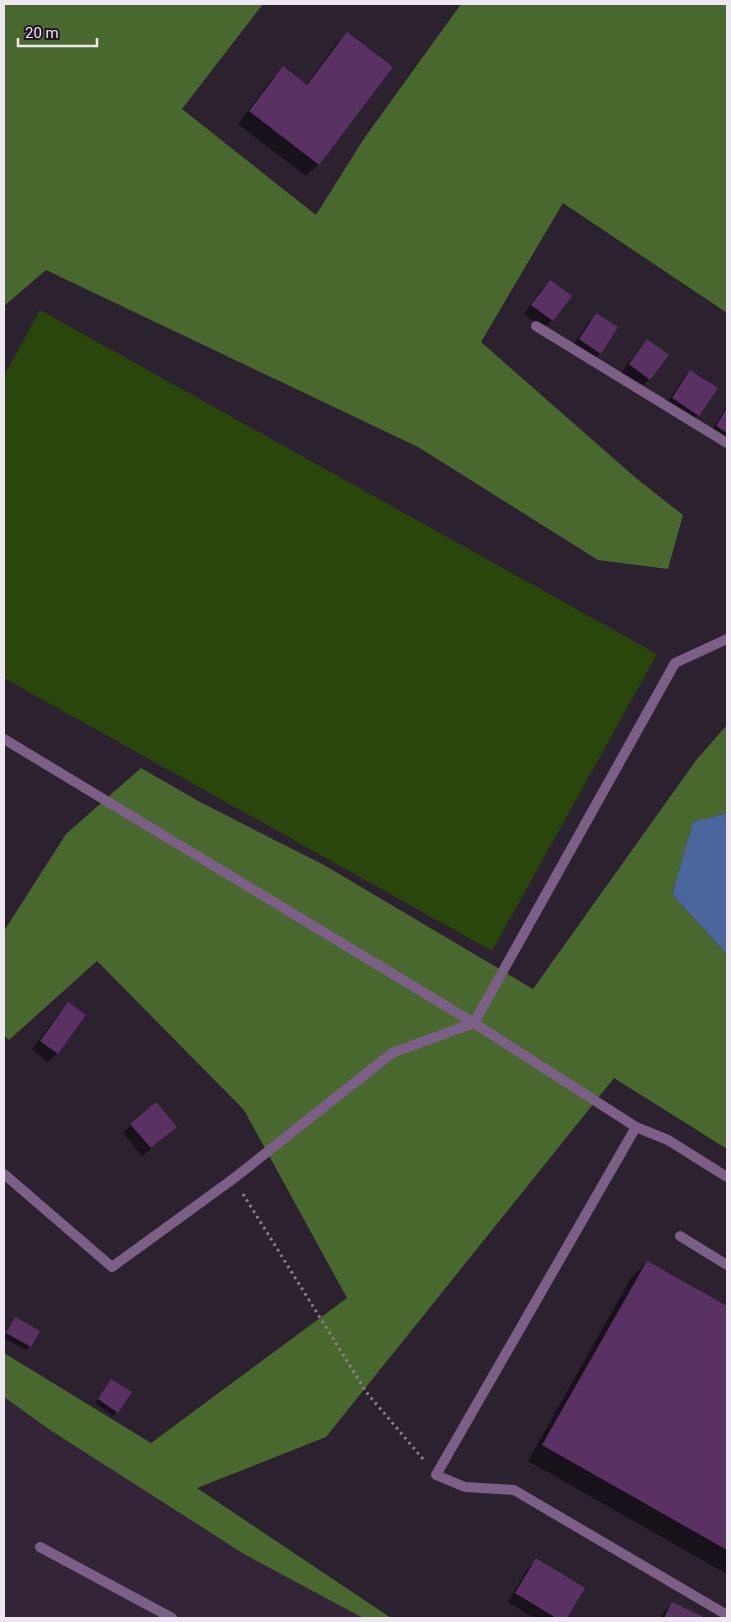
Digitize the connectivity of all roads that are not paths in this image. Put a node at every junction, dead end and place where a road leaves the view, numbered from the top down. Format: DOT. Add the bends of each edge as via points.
graph roads {
  1 [pos="536,326"];
  2 [pos="727,443"];
  3 [pos="727,639"];
  4 [pos="4,739"];
  5 [pos="474,1023"];
  6 [pos="636,1127"];
  7 [pos="4,1174"];
  8 [pos="727,1178"];
  9 [pos="680,1236"];
  10 [pos="727,1265"];
  11 [pos="40,1547"];
  12 [pos="727,1615"];
  13 [pos="172,1618"];
  1 -- 2 [label="lane"];
  3 -- 5 [label="lane" via="675,664"];
  4 -- 5 [label="lane"];
  5 -- 6 [label="lane"];
  5 -- 7 [label="lane" via="392,1053 233,1179 112,1267"];
  6 -- 8 [label="lane" via="668,1140"];
  6 -- 12 [label="lane" via="436,1475 465,1487 514,1490"];
  9 -- 10 [label="lane"];
  11 -- 13 [label="lane"];
}
